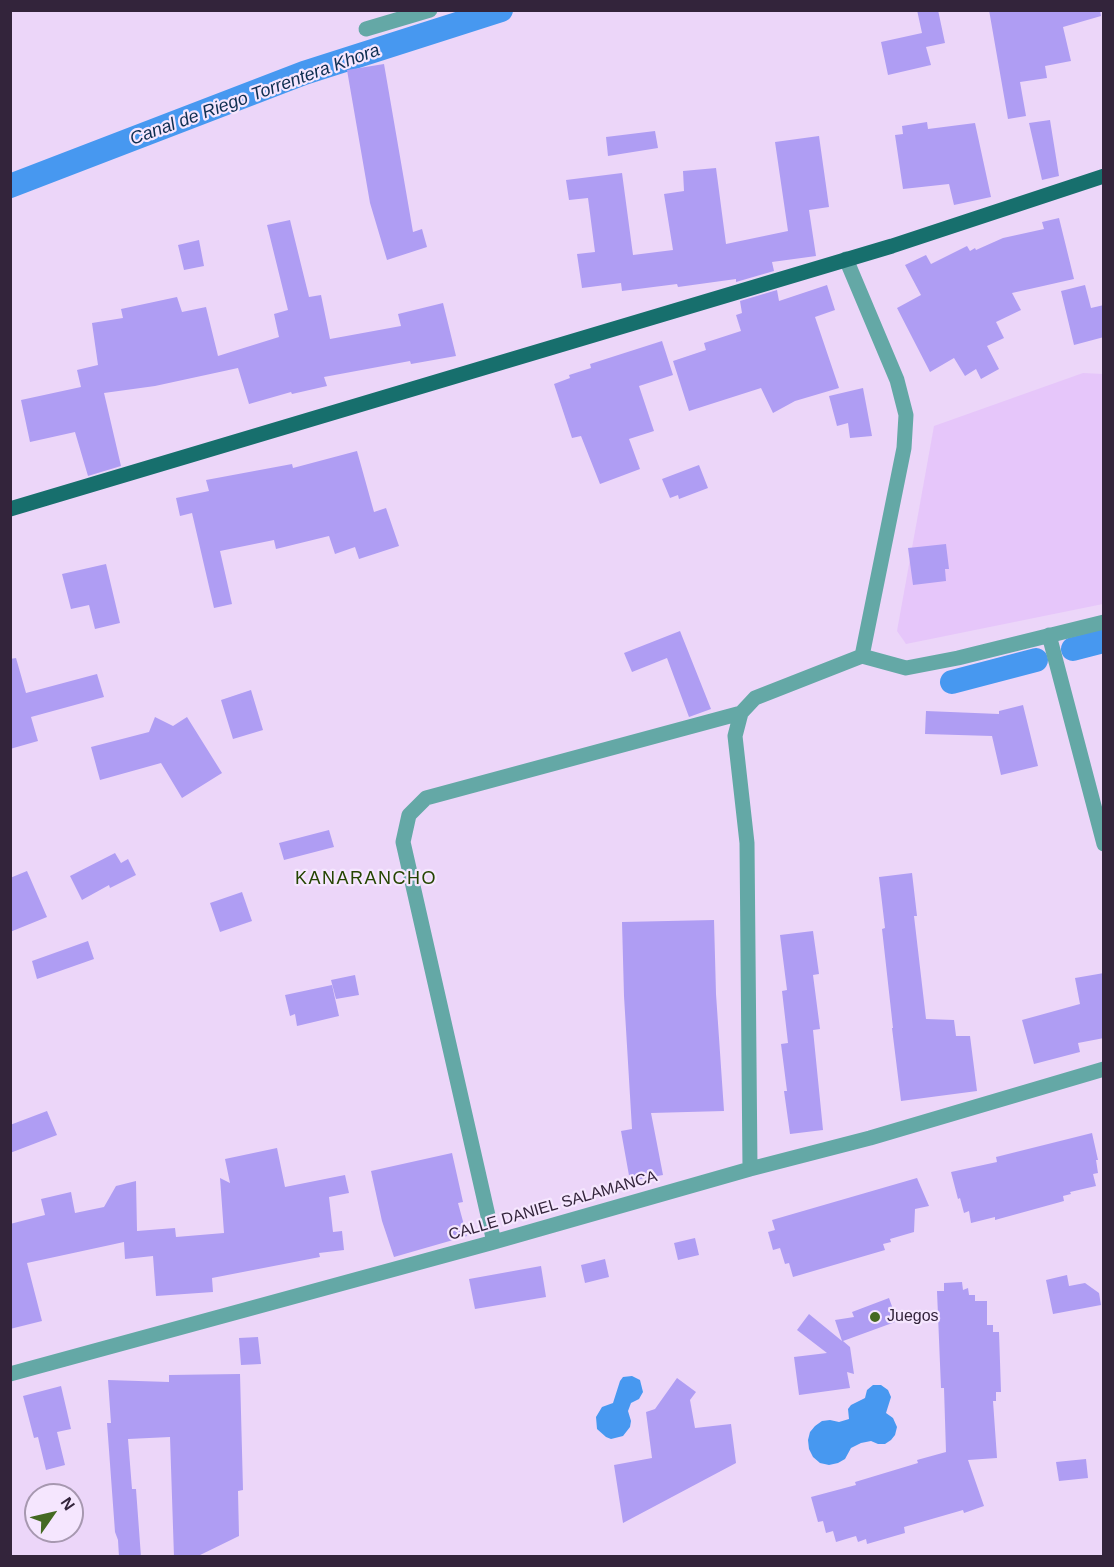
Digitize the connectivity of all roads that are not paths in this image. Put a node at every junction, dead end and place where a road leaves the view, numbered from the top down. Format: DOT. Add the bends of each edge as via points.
graph roads {
  1 [pos="430,10"];
  2 [pos="366,29"];
  3 [pos="1104,176"];
  4 [pos="846,259"];
  5 [pos="10,509"];
  6 [pos="1104,622"];
  7 [pos="1049,635"];
  8 [pos="862,656"];
  9 [pos="741,713"];
  10 [pos="1104,844"];
  11 [pos="1104,1069"];
  12 [pos="750,1169"];
  13 [pos="494,1242"];
  14 [pos="10,1374"];
  1 -- 2 [label="street"];
  3 -- 4 [label="main road"];
  4 -- 5 [label="main road"];
  4 -- 8 [label="street" via="897,380 906,415 904,448"];
  6 -- 7 [label="street"];
  7 -- 8 [label="street" via="906,668"];
  7 -- 10 [label="street"];
  8 -- 9 [label="street" via="755,698"];
  9 -- 12 [label="street" via="735,736 747,843"];
  9 -- 13 [label="street" via="426,798 408,815 404,842"];
  11 -- 12 [label="street, CALLE DANIEL SALAMANCA"];
  12 -- 13 [label="street, CALLE DANIEL SALAMANCA"];
  13 -- 14 [label="street, CALLE DANIEL SALAMANCA"];
}
